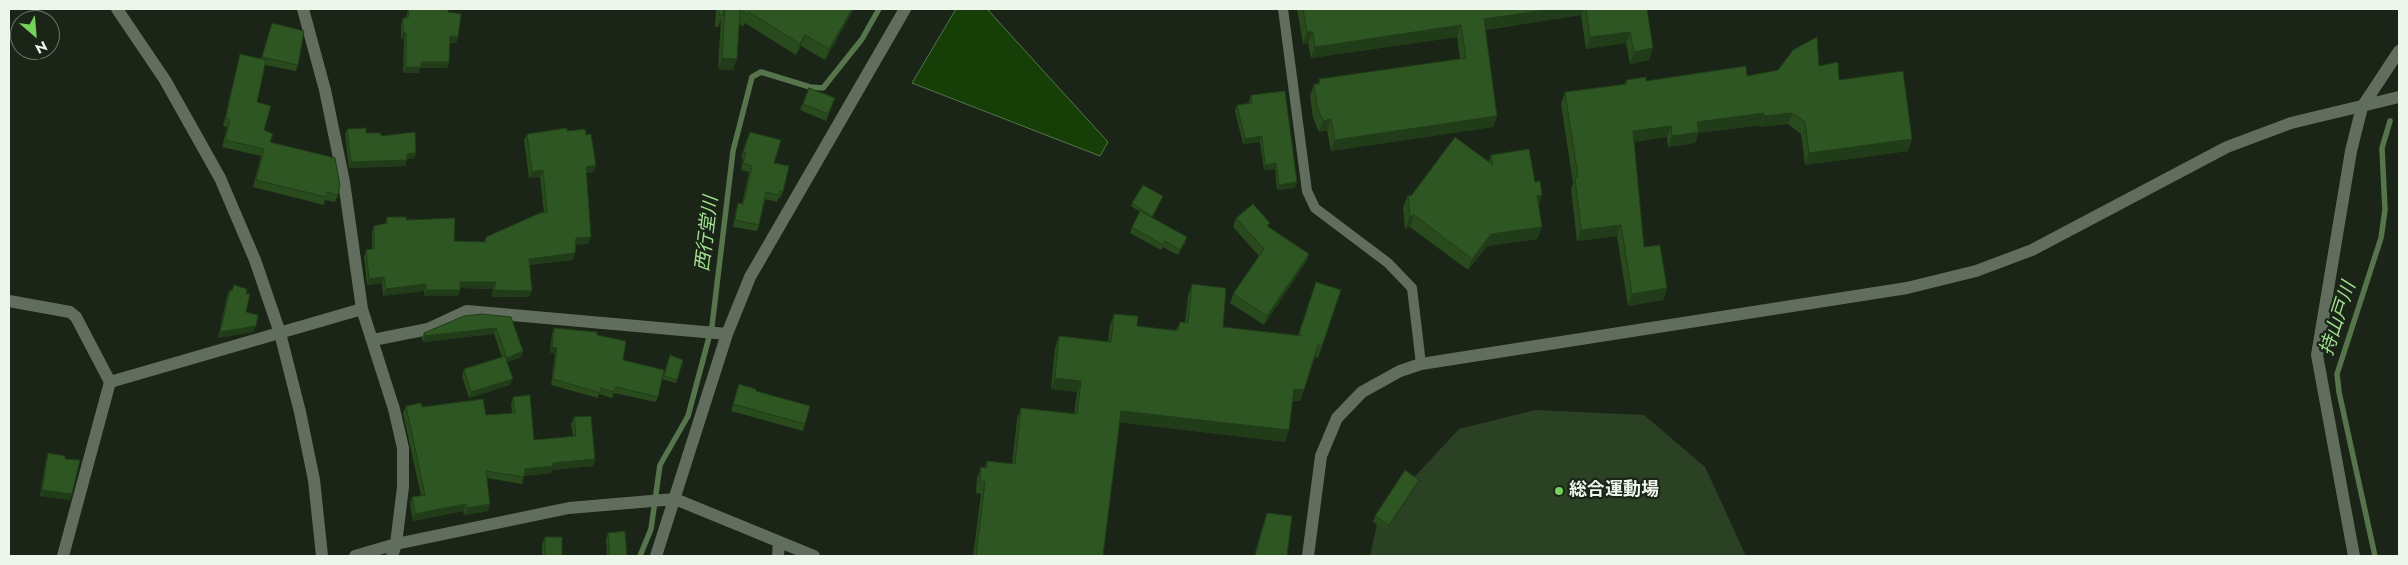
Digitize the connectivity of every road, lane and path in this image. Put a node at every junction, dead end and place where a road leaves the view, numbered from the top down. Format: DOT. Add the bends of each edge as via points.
graph roads {
  1 [pos="116,9"];
  2 [pos="303,9"];
  3 [pos="905,9"];
  4 [pos="1283,9"];
  5 [pos="2399,51"];
  6 [pos="2399,97"];
  7 [pos="2362,107"];
  8 [pos="9,301"];
  9 [pos="362,309"];
  10 [pos="280,333"];
  11 [pos="716,333"];
  12 [pos="373,340"];
  13 [pos="1421,364"];
  14 [pos="110,382"];
  15 [pos="669,499"];
  16 [pos="779,542"];
  17 [pos="396,544"];
  18 [pos="63,556"];
  19 [pos="322,556"];
  20 [pos="355,556"];
  21 [pos="392,556"];
  22 [pos="656,556"];
  23 [pos="778,556"];
  24 [pos="814,556"];
  25 [pos="1308,556"];
  26 [pos="2354,556"];
  1 -- 10 [label="street" via="166,80 220,178 255,260"];
  2 -- 9 [label="street" via="325,90 344,182"];
  3 -- 11 [label="street"];
  4 -- 13 [label="lane" via="1306,191 1314,208 1388,263 1412,288"];
  5 -- 7 [label="street"];
  6 -- 7 [label="street"];
  7 -- 13 [label="street" via="2291,122 2227,147 2032,250 1976,271 1908,288"];
  7 -- 26 [label="street" via="2347,170 2317,355"];
  8 -- 14 [label="street" via="70,312 76,317"];
  9 -- 10 [label="street"];
  9 -- 12 [label="street"];
  10 -- 14 [label="street"];
  10 -- 19 [label="street" via="314,480"];
  11 -- 12 [label="street" via="467,311 428,329"];
  11 -- 15 [label="street"];
  12 -- 17 [label="street" via="403,448 403,487"];
  13 -- 25 [label="street" via="1400,371 1362,392 1337,418 1321,456"];
  14 -- 18 [label="street"];
  15 -- 16 [label="street"];
  15 -- 17 [label="street" via="569,508"];
  15 -- 22 [label="street"];
  16 -- 23 [label="street"];
  16 -- 24 [label="street"];
  17 -- 20 [label="street"];
  17 -- 21 [label="street"];
}
